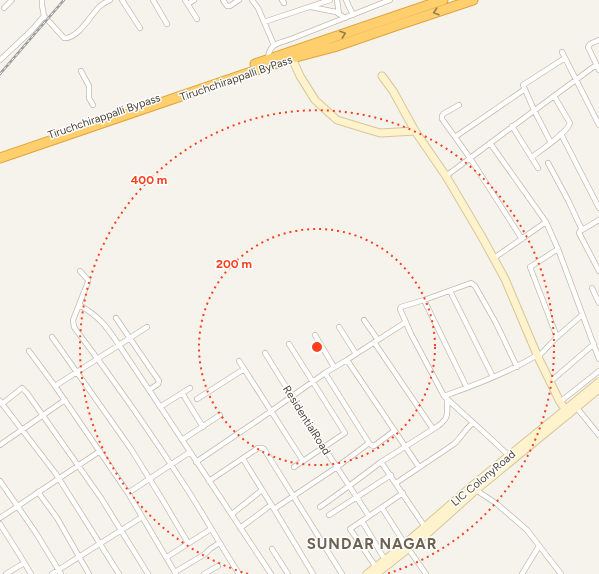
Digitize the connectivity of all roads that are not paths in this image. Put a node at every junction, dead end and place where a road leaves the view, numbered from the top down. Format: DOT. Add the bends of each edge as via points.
graph roads {
  1 [pos="12,0"];
  2 [pos="42,0"];
  3 [pos="110,0"];
  4 [pos="122,0"];
  5 [pos="153,0"];
  6 [pos="194,0"];
  7 [pos="223,0"];
  8 [pos="239,0"];
  9 [pos="252,0"];
  10 [pos="330,0"];
  11 [pos="338,0"];
  12 [pos="346,0"];
  13 [pos="390,0"];
  14 [pos="443,0"];
  15 [pos="473,0"];
  16 [pos="104,1"];
  17 [pos="186,2"];
  18 [pos="309,7"];
  19 [pos="4,8"];
  20 [pos="339,14"];
  21 [pos="353,15"];
  22 [pos="44,16"];
  23 [pos="345,18"];
  24 [pos="197,19"];
  25 [pos="264,22"];
  26 [pos="167,24"];
  27 [pos="140,28"];
  28 [pos="599,40"];
  29 [pos="274,45"];
  30 [pos="562,52"];
  31 [pos="293,55"];
  32 [pos="565,58"];
  33 [pos="0,60"];
  34 [pos="268,60"];
  35 [pos="253,65"];
  36 [pos="596,65"];
  37 [pos="599,70"];
  38 [pos="81,71"];
  39 [pos="382,76"];
  40 [pos="576,80"];
  41 [pos="524,89"];
  42 [pos="554,96"];
  43 [pos="93,105"];
  44 [pos="459,105"];
  45 [pos="534,110"];
  46 [pos="599,125"];
  47 [pos="512,126"];
  48 [pos="415,131"];
  49 [pos="561,134"];
  50 [pos="455,137"];
  51 [pos="551,142"];
  52 [pos="490,143"];
  53 [pos="0,151"];
  54 [pos="532,157"];
  55 [pos="0,158"];
  56 [pos="470,158"];
  57 [pos="548,163"];
  58 [pos="538,168"];
  59 [pos="446,176"];
  60 [pos="599,208"];
  61 [pos="599,220"];
  62 [pos="546,222"];
  63 [pos="582,230"];
  64 [pos="522,239"];
  65 [pos="558,249"];
  66 [pos="494,258"];
  67 [pos="80,271"];
  68 [pos="599,271"];
  69 [pos="592,288"];
  70 [pos="450,291"];
  71 [pos="424,300"];
  72 [pos="599,302"];
  73 [pos="79,305"];
  74 [pos="582,315"];
  75 [pos="116,318"];
  76 [pos="364,320"];
  77 [pos="406,322"];
  78 [pos="147,327"];
  79 [pos="339,327"];
  80 [pos="315,335"];
  81 [pos="52,337"];
  82 [pos="557,337"];
  83 [pos="130,338"];
  84 [pos="376,341"];
  85 [pos="288,344"];
  86 [pos="594,344"];
  87 [pos="119,345"];
  88 [pos="29,351"];
  89 [pos="265,353"];
  90 [pos="356,354"];
  91 [pos="537,356"];
  92 [pos="98,359"];
  93 [pos="599,359"];
  94 [pos="347,360"];
  95 [pos="239,361"];
  96 [pos="334,367"];
  97 [pos="517,367"];
  98 [pos="244,368"];
  99 [pos="599,370"];
  100 [pos="77,372"];
  101 [pos="325,373"];
  102 [pos="493,377"];
  103 [pos="313,382"];
  104 [pos="550,382"];
  105 [pos="599,382"];
  106 [pos="55,386"];
  107 [pos="190,388"];
  108 [pos="467,388"];
  109 [pos="599,389"];
  110 [pos="149,390"];
  111 [pos="182,393"];
  112 [pos="292,396"];
  113 [pos="445,398"];
  114 [pos="197,399"];
  115 [pos="65,400"];
  116 [pos="1,402"];
  117 [pos="560,402"];
  118 [pos="160,407"];
  119 [pos="577,408"];
  120 [pos="271,411"];
  121 [pos="567,412"];
  122 [pos="43,415"];
  123 [pos="220,415"];
  124 [pos="473,423"];
  125 [pos="203,427"];
  126 [pos="22,429"];
  127 [pos="433,429"];
  128 [pos="597,429"];
  129 [pos="394,431"];
  130 [pos="599,435"];
  131 [pos="182,440"];
  132 [pos="369,443"];
  133 [pos="0,445"];
  134 [pos="324,447"];
  135 [pos="405,447"];
  136 [pos="100,451"];
  137 [pos="190,452"];
  138 [pos="509,456"];
  139 [pos="243,459"];
  140 [pos="303,461"];
  141 [pos="196,462"];
  142 [pos="381,462"];
  143 [pos="171,465"];
  144 [pos="79,466"];
  145 [pos="294,467"];
  146 [pos="337,467"];
  147 [pos="419,467"];
  148 [pos="391,475"];
  149 [pos="59,479"];
  150 [pos="149,479"];
  151 [pos="0,481"];
  152 [pos="209,481"];
  153 [pos="396,483"];
  154 [pos="349,486"];
  155 [pos="474,488"];
  156 [pos="262,490"];
  157 [pos="38,492"];
  158 [pos="128,493"];
  159 [pos="403,493"];
  160 [pos="294,496"];
  161 [pos="356,498"];
  162 [pos="18,506"];
  163 [pos="273,507"];
  164 [pos="320,507"];
  165 [pos="382,508"];
  166 [pos="232,514"];
  167 [pos="329,515"];
  168 [pos="369,516"];
  169 [pos="142,517"];
  170 [pos="0,518"];
  171 [pos="362,521"];
  172 [pos="0,524"];
  173 [pos="425,527"];
  174 [pos="240,528"];
  175 [pos="211,529"];
  176 [pos="120,530"];
  177 [pos="100,543"];
  178 [pos="188,543"];
  179 [pos="219,543"];
  180 [pos="407,546"];
  181 [pos="539,546"];
  182 [pos="272,549"];
  183 [pos="79,557"];
  184 [pos="167,557"];
  185 [pos="385,560"];
  186 [pos="24,563"];
  187 [pos="218,566"];
  188 [pos="60,572"];
  189 [pos="377,572"];
  190 [pos="175,573"];
  191 [pos="6,574"];
  192 [pos="31,574"];
  193 [pos="52,574"];
  194 [pos="89,574"];
  195 [pos="119,574"];
  196 [pos="148,574"];
  197 [pos="204,574"];
  198 [pos="239,574"];
  199 [pos="270,574"];
  200 [pos="288,574"];
  201 [pos="312,574"];
  202 [pos="342,574"];
  203 [pos="367,574"];
  204 [pos="426,574"];
  205 [pos="522,574"];
  206 [pos="561,574"];
  1 -- 19 [label="street"];
  2 -- 22 [label="street"];
  3 -- 16 [label="street"];
  4 -- 27 [label="street"];
  5 -- 26 [label="street"];
  6 -- 17 [label="street"];
  7 -- 8 [label="street" via="227,6"];
  9 -- 25 [label="street"];
  10 -- 18 [label="street"];
  11 -- 20 [label="street"];
  12 -- 21 [label="street"];
  13 -- 21 [label="street"];
  31 -- 14 [label="highway, Tiruchchirappalli Bypass, one-way"];
  15 -- 31 [label="highway, one-way" via="334,47"];
  16 -- 22 [label="street" via="78,32 67,38 64,38"];
  17 -- 24 [label="street"];
  18 -- 20 [label="street"];
  18 -- 25 [label="street"];
  20 -- 23 [label="street"];
  21 -- 23 [label="street"];
  22 -- 33 [label="street"];
  23 -- 29 [label="street"];
  25 -- 29 [label="street"];
  28 -- 36 [label="street" via="588,47"];
  29 -- 34 [label="street" via="271,47"];
  30 -- 32 [label="street"];
  31 -- 34 [label="highway, Tiruchchirappalli Bypass"];
  31 -- 35 [label="main road, Tiruchchirappalli Bypass" via="259,66"];
  31 -- 48 [label="main road" via="300,76 315,100 337,120 380,133"];
  31 -- 55 [label="highway, Tiruchchirappalli ByPass"];
  32 -- 40 [label="street"];
  32 -- 41 [label="street" via="524,84"];
  34 -- 35 [label="highway, Tiruchchirappalli Bypass"];
  35 -- 53 [label="highway, Tiruchchirappalli Bypass"];
  36 -- 37 [label="street"];
  36 -- 40 [label="street"];
  38 -- 43 [label="street" via="89,86 89,98"];
  39 -- 48 [label="main road" via="393,90"];
  40 -- 42 [label="street"];
  40 -- 46 [label="street"];
  41 -- 45 [label="street"];
  41 -- 50 [label="street"];
  42 -- 45 [label="street"];
  42 -- 49 [label="street" via="570,123"];
  44 -- 50 [label="street" via="442,116"];
  45 -- 47 [label="street"];
  45 -- 51 [label="street"];
  47 -- 52 [label="street"];
  47 -- 54 [label="street"];
  48 -- 59 [label="main road"];
  49 -- 51 [label="street"];
  49 -- 60 [label="street"];
  50 -- 56 [label="street"];
  51 -- 54 [label="street"];
  52 -- 56 [label="street"];
  52 -- 62 [label="street"];
  54 -- 58 [label="street"];
  56 -- 59 [label="street"];
  56 -- 64 [label="street"];
  57 -- 63 [label="street"];
  59 -- 66 [label="main road"];
  61 -- 63 [label="street"];
  62 -- 64 [label="street"];
  62 -- 65 [label="street"];
  63 -- 68 [label="street" via="579,233"];
  64 -- 66 [label="street"];
  65 -- 74 [label="street"];
  65 -- 82 [label="street" via="530,267"];
  66 -- 91 [label="main road"];
  67 -- 73 [label="street" via="88,282"];
  69 -- 72 [label="street"];
  70 -- 71 [label="street"];
  70 -- 97 [label="street" via="473,284 496,323"];
  70 -- 102 [label="street"];
  71 -- 77 [label="street" via="401,307"];
  71 -- 108 [label="street"];
  73 -- 87 [label="street" via="102,322"];
  73 -- 92 [label="street" via="73,324"];
  74 -- 82 [label="street"];
  74 -- 86 [label="street"];
  75 -- 83 [label="street"];
  76 -- 84 [label="street"];
  77 -- 84 [label="street"];
  77 -- 113 [label="street"];
  78 -- 83 [label="street"];
  79 -- 90 [label="street"];
  80 -- 96 [label="street"];
  81 -- 100 [label="street"];
  82 -- 91 [label="street"];
  83 -- 87 [label="street"];
  83 -- 110 [label="street" via="159,381"];
  84 -- 90 [label="street"];
  84 -- 127 [label="street"];
  85 -- 103 [label="street"];
  86 -- 93 [label="street"];
  86 -- 104 [label="street"];
  87 -- 92 [label="street"];
  87 -- 110 [label="street"];
  88 -- 106 [label="street"];
  89 -- 112 [label="street, ResidentialRoad"];
  90 -- 94 [label="street"];
  91 -- 97 [label="street"];
  91 -- 104 [label="main road"];
  92 -- 100 [label="street"];
  92 -- 143 [label="street"];
  94 -- 96 [label="street"];
  94 -- 129 [label="street"];
  95 -- 98 [label="street"];
  96 -- 101 [label="street"];
  97 -- 102 [label="street"];
  98 -- 114 [label="street"];
  98 -- 120 [label="street"];
  99 -- 117 [label="street"];
  100 -- 106 [label="street"];
  100 -- 150 [label="street"];
  101 -- 103 [label="street"];
  101 -- 132 [label="street"];
  102 -- 108 [label="street"];
  103 -- 112 [label="street"];
  103 -- 134 [label="street" via="345,433"];
  104 -- 117 [label="main road"];
  105 -- 121 [label="main road, LIC ColonyRoad"];
  106 -- 115 [label="street"];
  107 -- 111 [label="street"];
  108 -- 113 [label="street"];
  109 -- 119 [label="main road, LIC ColonyRoad"];
  110 -- 118 [label="street"];
  111 -- 118 [label="street"];
  111 -- 125 [label="street"];
  112 -- 120 [label="street"];
  112 -- 134 [label="street, ResidentialRoad"];
  113 -- 124 [label="street"];
  113 -- 127 [label="street" via="447,416 444,422"];
  115 -- 122 [label="street"];
  115 -- 136 [label="street"];
  116 -- 122 [label="street" via="22,388"];
  116 -- 126 [label="street"];
  117 -- 121 [label="main road"];
  118 -- 131 [label="street"];
  119 -- 121 [label="main road, LIC ColonyRoad"];
  119 -- 128 [label="street"];
  120 -- 140 [label="street"];
  120 -- 141 [label="street"];
  121 -- 138 [label="main road, LIC ColonyRoad"];
  121 -- 155 [label="main road, LIC ColonyRoad"];
  122 -- 126 [label="street"];
  122 -- 144 [label="street"];
  123 -- 125 [label="street"];
  124 -- 138 [label="street"];
  124 -- 147 [label="street" via="454,444"];
  125 -- 131 [label="street"];
  126 -- 133 [label="street"];
  126 -- 149 [label="street"];
  127 -- 135 [label="street"];
  128 -- 130 [label="street"];
  129 -- 132 [label="street" via="374,446"];
  129 -- 135 [label="street"];
  131 -- 137 [label="street"];
  132 -- 146 [label="street"];
  134 -- 140 [label="street"];
  134 -- 146 [label="street, ResidentialRoad"];
  135 -- 142 [label="street"];
  135 -- 147 [label="street"];
  136 -- 144 [label="street"];
  136 -- 158 [label="street"];
  137 -- 141 [label="street"];
  137 -- 143 [label="street"];
  138 -- 155 [label="main road, LIC ColonyRoad"];
  139 -- 152 [label="street"];
  139 -- 156 [label="street"];
  139 -- 160 [label="street" via="258,448 264,449"];
  140 -- 145 [label="street"];
  141 -- 152 [label="street"];
  142 -- 148 [label="street"];
  142 -- 154 [label="street"];
  143 -- 150 [label="street"];
  143 -- 175 [label="street"];
  144 -- 149 [label="street"];
  144 -- 176 [label="street"];
  146 -- 154 [label="street, ResidentialRoad"];
  146 -- 160 [label="street"];
  147 -- 153 [label="street"];
  148 -- 153 [label="street"];
  148 -- 161 [label="street"];
  149 -- 157 [label="street"];
  149 -- 177 [label="street"];
  150 -- 158 [label="street"];
  150 -- 178 [label="street"];
  151 -- 162 [label="street"];
  152 -- 166 [label="street"];
  153 -- 159 [label="street"];
  154 -- 161 [label="street, ResidentialRoad"];
  154 -- 164 [label="street"];
  155 -- 173 [label="main road, LIC ColonyRoad"];
  155 -- 180 [label="main road, LIC ColonyRoad" via="428,533"];
  155 -- 181 [label="street" via="527,530"];
  156 -- 163 [label="street"];
  156 -- 166 [label="street"];
  157 -- 162 [label="street"];
  157 -- 183 [label="street" via="57,518"];
  158 -- 169 [label="street"];
  159 -- 165 [label="street"];
  159 -- 173 [label="street"];
  160 -- 163 [label="street"];
  160 -- 202 [label="street"];
  161 -- 167 [label="street"];
  161 -- 168 [label="street, ResidentialRoad"];
  162 -- 170 [label="street"];
  162 -- 188 [label="street"];
  163 -- 174 [label="street"];
  163 -- 201 [label="street"];
  165 -- 168 [label="street"];
  165 -- 180 [label="street"];
  166 -- 174 [label="street"];
  168 -- 171 [label="street"];
  169 -- 176 [label="street"];
  169 -- 184 [label="street"];
  171 -- 185 [label="street"];
  171 -- 189 [label="street" via="350,529"];
  172 -- 186 [label="street"];
  173 -- 180 [label="main road, LIC ColonyRoad"];
  174 -- 199 [label="street"];
  175 -- 178 [label="street"];
  175 -- 179 [label="street"];
  176 -- 177 [label="street"];
  176 -- 196 [label="street"];
  177 -- 183 [label="street"];
  177 -- 195 [label="street"];
  178 -- 184 [label="street"];
  179 -- 190 [label="street"];
  179 -- 198 [label="street"];
  180 -- 185 [label="main road, LIC ColonyRoad"];
  180 -- 189 [label="main road, LIC ColonyRoad"];
  180 -- 204 [label="street"];
  181 -- 205 [label="street"];
  181 -- 206 [label="street"];
  182 -- 200 [label="street"];
  183 -- 188 [label="street"];
  183 -- 194 [label="street"];
  184 -- 190 [label="street"];
  185 -- 189 [label="main road, LIC ColonyRoad"];
  186 -- 191 [label="street"];
  186 -- 192 [label="street"];
  187 -- 197 [label="street"];
  188 -- 193 [label="street"];
  189 -- 203 [label="main road, LIC ColonyRoad"];
}
